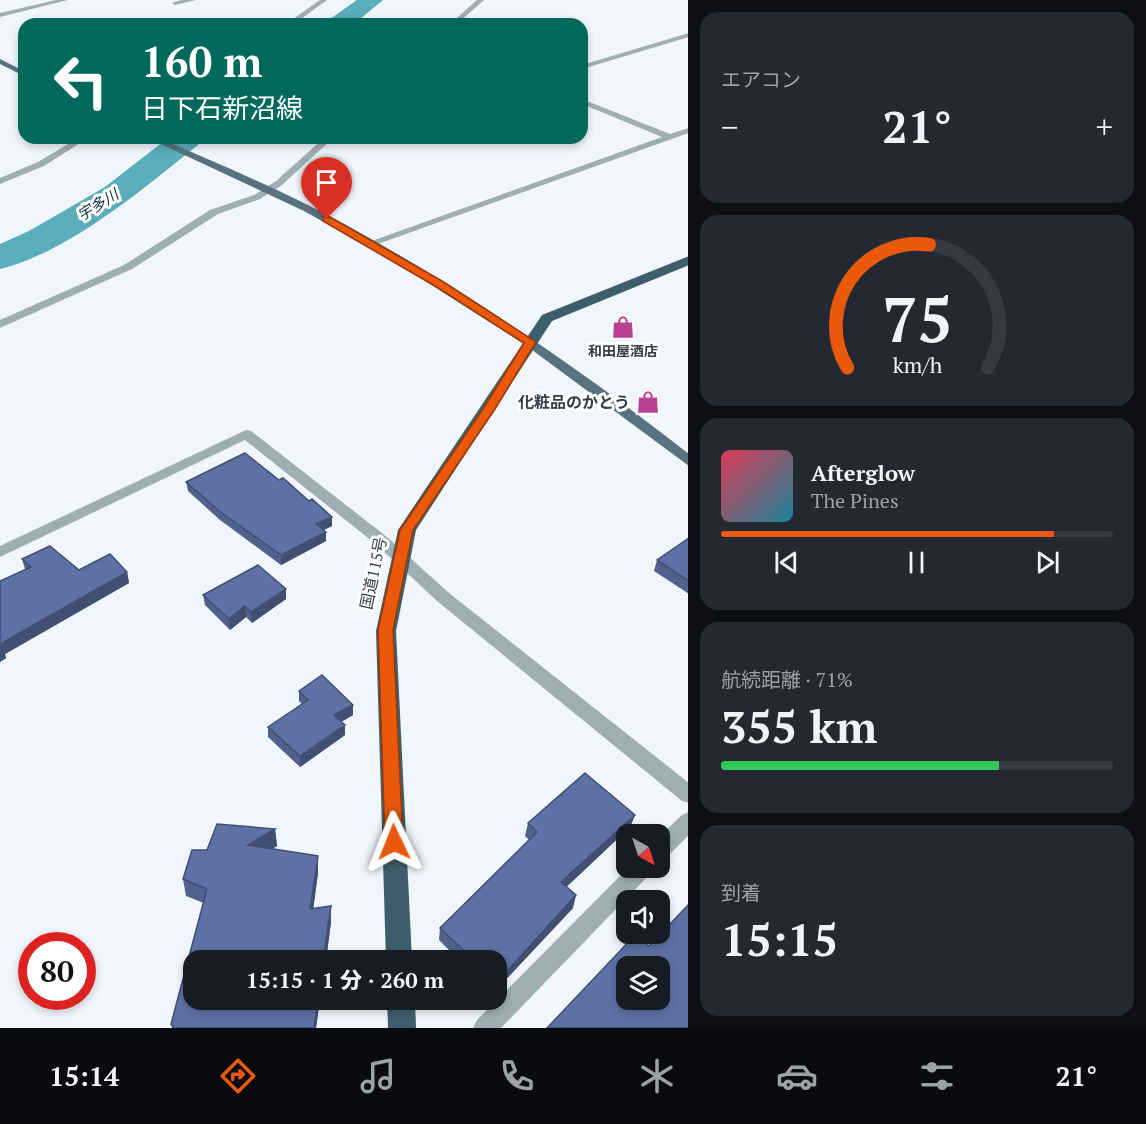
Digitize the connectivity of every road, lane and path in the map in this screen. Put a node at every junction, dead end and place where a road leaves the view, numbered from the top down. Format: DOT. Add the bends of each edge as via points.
graph roads {
  1 [pos="66,0"];
  2 [pos="194,0"];
  3 [pos="324,0"];
  4 [pos="481,0"];
  5 [pos="175,3"];
  6 [pos="2,12"];
  7 [pos="298,18"];
  8 [pos="460,18"];
  9 [pos="688,35"];
  10 [pos="1,62"];
  11 [pos="588,65"];
  12 [pos="18,71"];
  13 [pos="588,103"];
  14 [pos="688,130"];
  15 [pos="670,136"];
  16 [pos="74,144"];
  17 [pos="165,144"];
  18 [pos="322,144"];
  19 [pos="0,181"];
  20 [pos="266,189"];
  21 [pos="371,243"];
  22 [pos="688,260"];
  23 [pos="0,324"];
  24 [pos="530,342"];
  25 [pos="685,454"];
  26 [pos="0,552"];
  27 [pos="402,558"];
  28 [pos="688,795"];
  29 [pos="688,821"];
  30 [pos="670,840"];
  31 [pos="632,878"];
  32 [pos="399,950"];
  33 [pos="401,1010"];
  34 [pos="402,1028"];
  35 [pos="485,1028"];
  1 -- 6 [label="street"];
  2 -- 5 [label="street"];
  3 -- 7 [label="street"];
  4 -- 8 [label="street"];
  9 -- 11 [label="street"];
  10 -- 12 [label="main road"];
  13 -- 15 [label="street"];
  14 -- 15 [label="street"];
  15 -- 21 [label="street"];
  16 -- 19 [label="street" via="41,164"];
  17 -- 20 [label="main road"];
  18 -- 20 [label="street"];
  20 -- 21 [label="main road"];
  20 -- 23 [label="street" via="257,197 214,212 128,267"];
  21 -- 24 [label="main road"];
  22 -- 24 [label="highway, 国道115号" via="547,318"];
  24 -- 25 [label="main road"];
  24 -- 27 [label="highway, 国道115号" via="406,530"];
  26 -- 27 [label="street" via="246,434"];
  27 -- 28 [label="street" via="443,597"];
  27 -- 32 [label="highway, 国道115号" via="386,630"];
  29 -- 30 [label="street"];
  31 -- 35 [label="street"];
  33 -- 34 [label="highway"];
}
